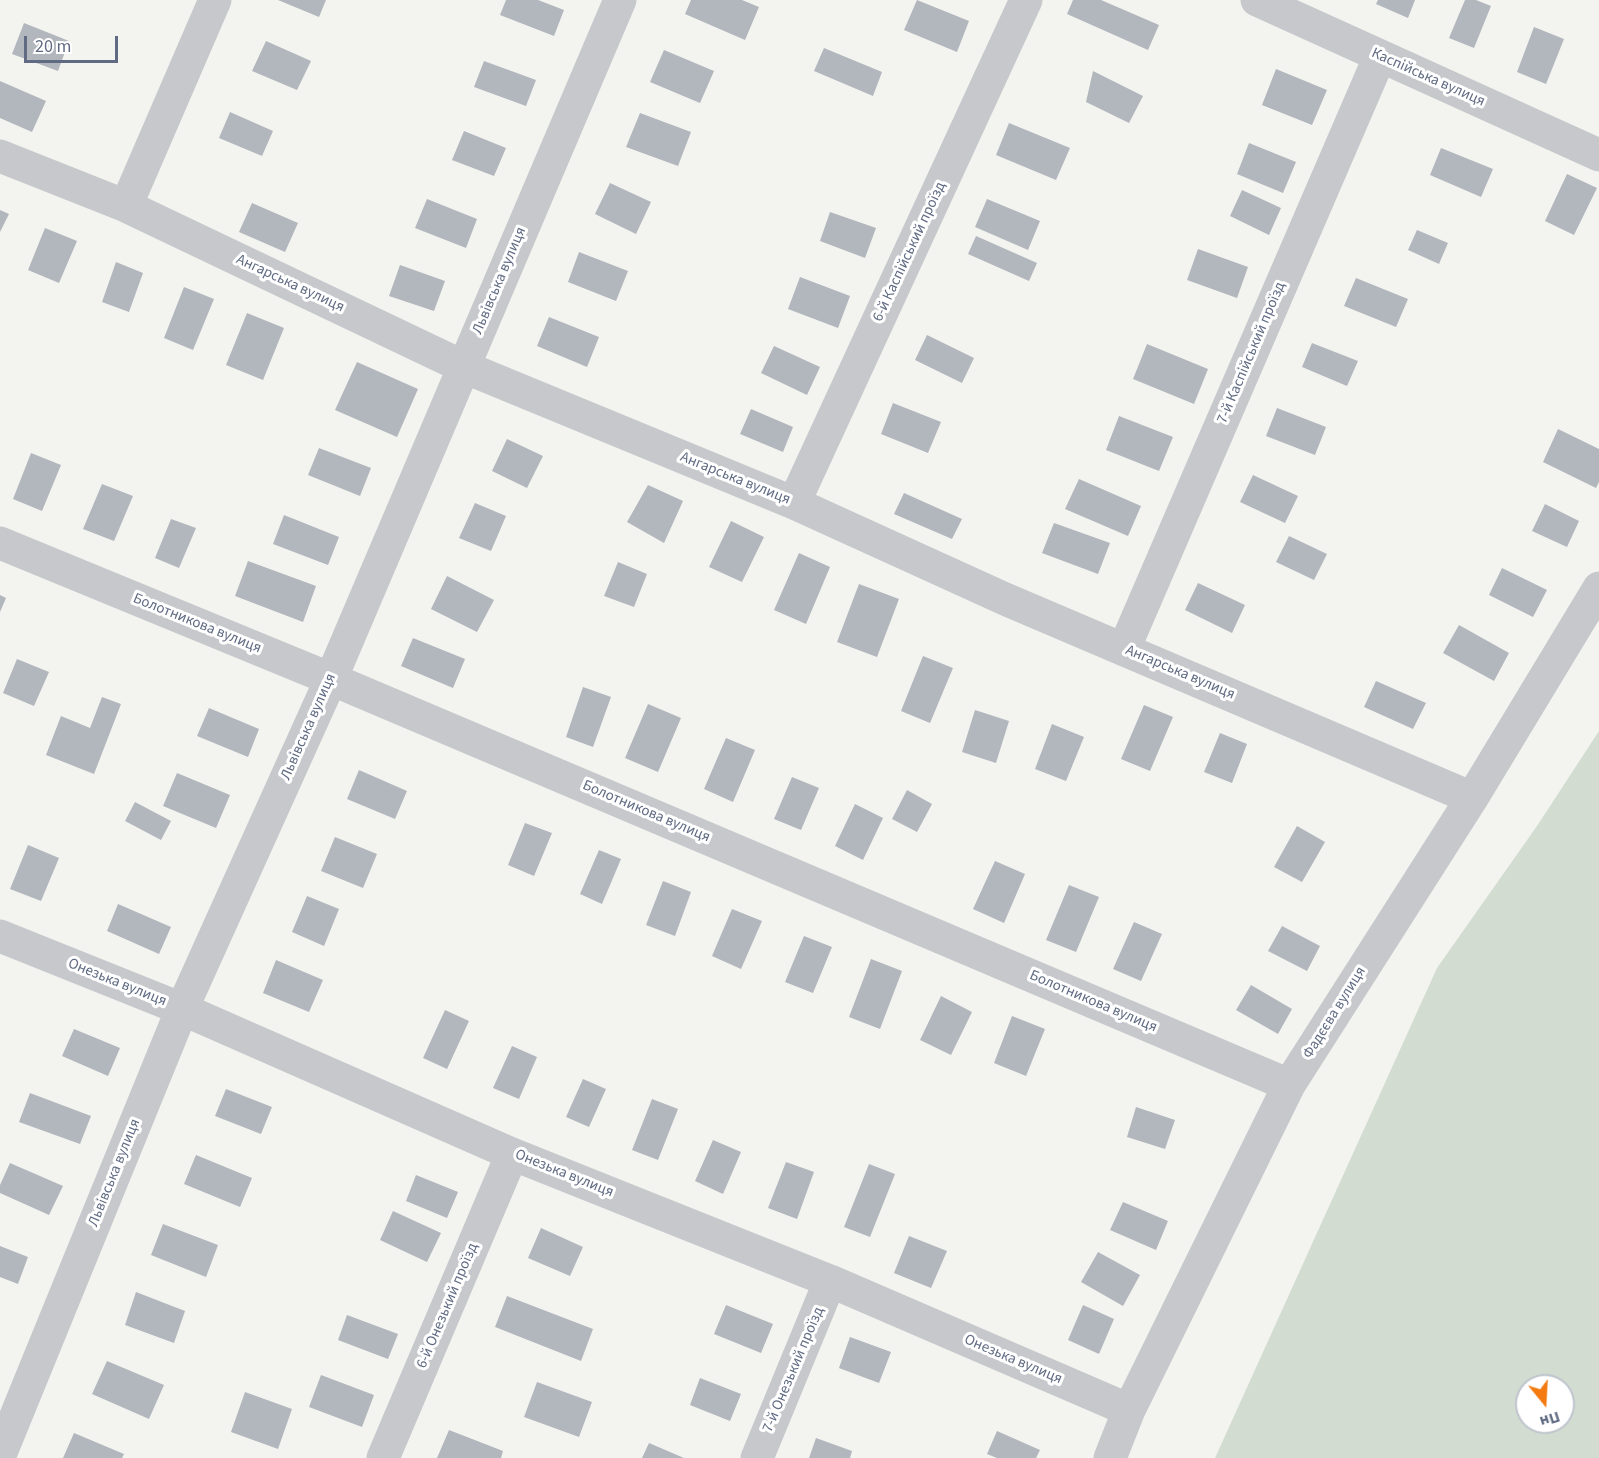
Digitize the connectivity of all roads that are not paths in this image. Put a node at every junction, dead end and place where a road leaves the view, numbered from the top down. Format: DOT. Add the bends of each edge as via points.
graph roads {
  1 [pos="215,0"];
  2 [pos="620,0"];
  3 [pos="1026,0"];
  4 [pos="1257,0"];
  5 [pos="1380,56"];
  6 [pos="1599,155"];
  7 [pos="0,156"];
  8 [pos="126,206"];
  9 [pos="464,367"];
  10 [pos="794,503"];
  11 [pos="0,543"];
  12 [pos="1599,588"];
  13 [pos="1124,650"];
  14 [pos="331,679"];
  15 [pos="1472,798"];
  16 [pos="0,936"];
  17 [pos="182,1009"];
  18 [pos="1289,1085"];
  19 [pos="512,1154"];
  20 [pos="830,1281"];
  21 [pos="1129,1410"];
  22 [pos="0,1455"];
  23 [pos="383,1458"];
  24 [pos="757,1458"];
  25 [pos="1110,1458"];
  1 -- 8 [label="street"];
  2 -- 9 [label="street, Львівська вулиця"];
  3 -- 10 [label="street, 6-й Каспійський проїзд"];
  4 -- 5 [label="street, Каспійська вулиця"];
  5 -- 6 [label="street, Каспійська вулиця"];
  5 -- 13 [label="street, 7-й Каспійський проїзд"];
  7 -- 8 [label="street, Ангарська вулиця"];
  8 -- 9 [label="street, Ангарська вулиця"];
  9 -- 10 [label="street, Ангарська вулиця"];
  9 -- 14 [label="street, Львівська вулиця"];
  10 -- 13 [label="street, Ангарська вулиця"];
  11 -- 14 [label="street, Болотникова вулиця"];
  12 -- 15 [label="street, Фадєєва вулиця"];
  13 -- 15 [label="street, Ангарська вулиця"];
  14 -- 17 [label="street, Львівська вулиця"];
  14 -- 18 [label="street, Болотникова вулиця"];
  15 -- 18 [label="street, Фадєєва вулиця"];
  16 -- 17 [label="street, Онезька вулиця"];
  17 -- 19 [label="street, Онезька вулиця"];
  17 -- 22 [label="street, Львівська вулиця"];
  18 -- 21 [label="street, Фадєєва вулиця"];
  19 -- 20 [label="street, Онезька вулиця"];
  19 -- 23 [label="street, 6-й Онезький проїзд"];
  20 -- 21 [label="street, Онезька вулиця"];
  20 -- 24 [label="street, 7-й Онезький проїзд"];
  21 -- 25 [label="street, Фадєєва вулиця"];
}
